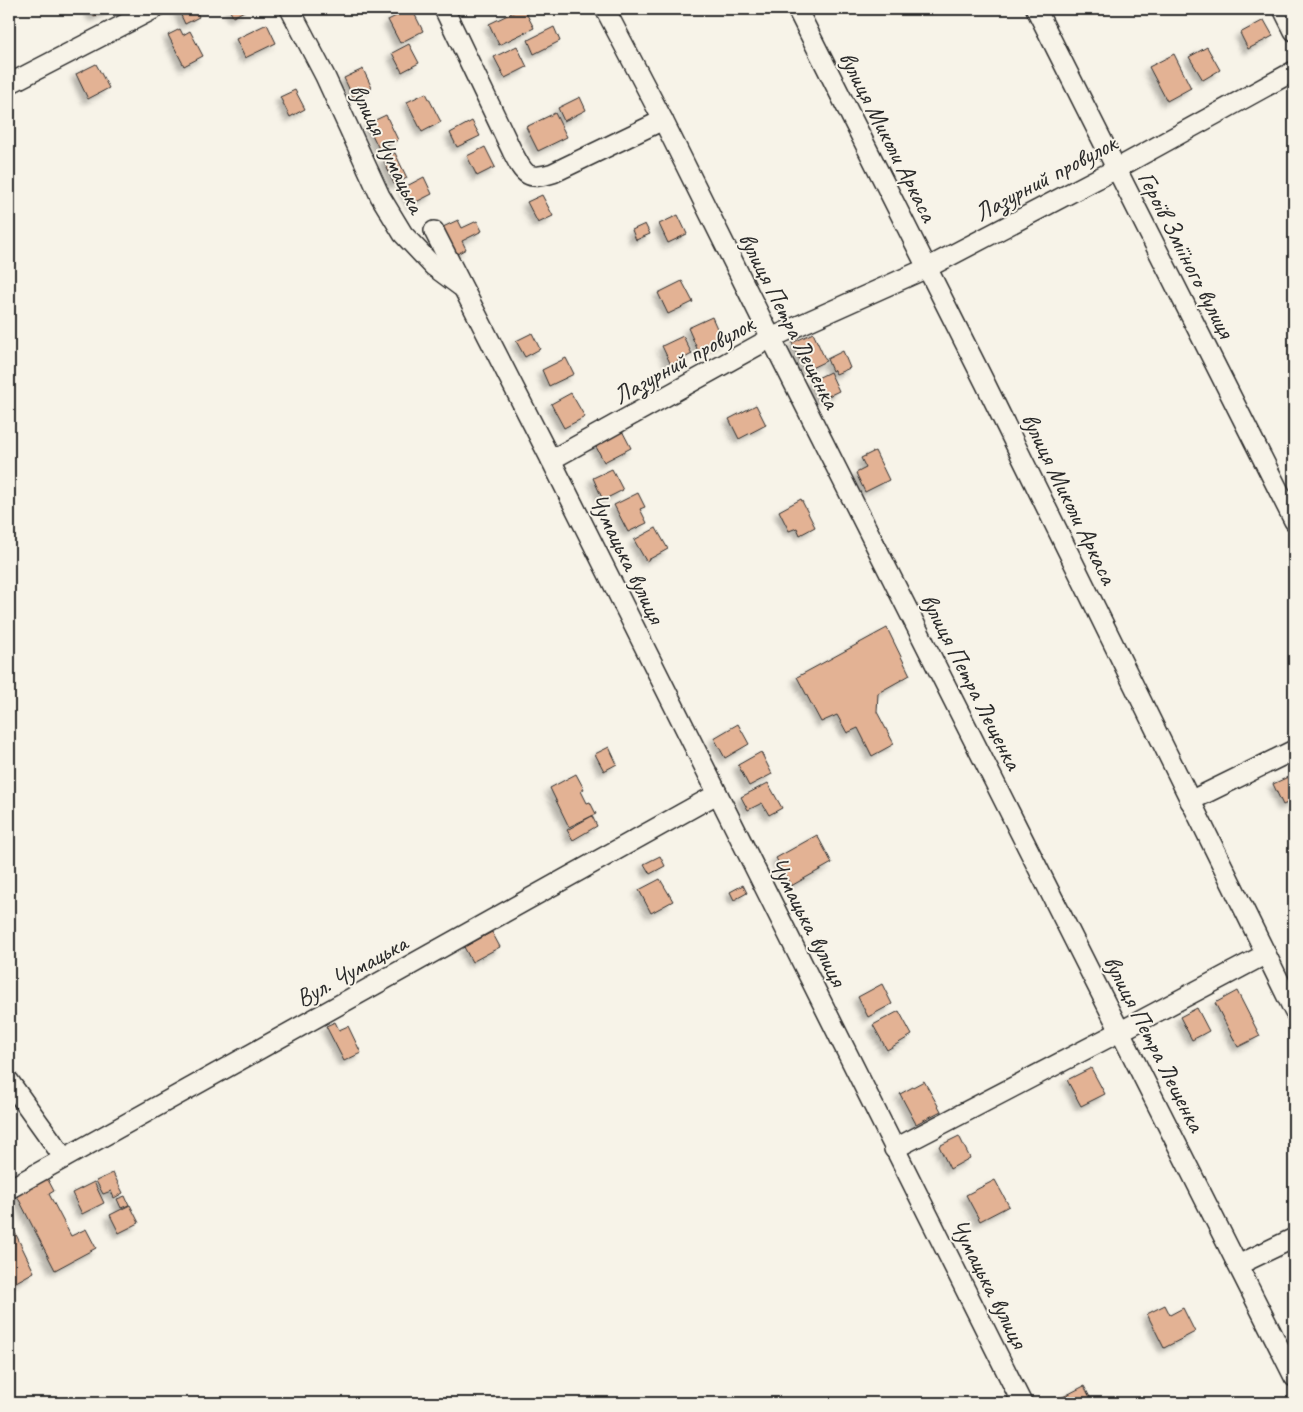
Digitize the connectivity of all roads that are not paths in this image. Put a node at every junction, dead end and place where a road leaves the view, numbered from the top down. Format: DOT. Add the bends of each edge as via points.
graph roads {
  1 [pos="154,9"];
  2 [pos="290,9"];
  3 [pos="444,9"];
  4 [pos="605,9"];
  5 [pos="797,9"];
  6 [pos="1036,9"];
  7 [pos="1283,9"];
  8 [pos="1294,31"];
  9 [pos="1294,71"];
  10 [pos="9,84"];
  11 [pos="663,120"];
  12 [pos="1116,169"];
  13 [pos="434,231"];
  14 [pos="927,268"];
  15 [pos="465,290"];
  16 [pos="771,338"];
  17 [pos="551,460"];
  18 [pos="1294,521"];
  19 [pos="1294,750"];
  20 [pos="718,794"];
  21 [pos="1190,801"];
  22 [pos="1266,954"];
  23 [pos="1294,1011"];
  24 [pos="1121,1031"];
  25 [pos="9,1081"];
  26 [pos="894,1149"];
  27 [pos="64,1158"];
  28 [pos="9,1189"];
  29 [pos="1294,1238"];
  30 [pos="1238,1265"];
  31 [pos="1294,1377"];
  32 [pos="1022,1403"];
  1 -- 10 [label="street"];
  2 -- 15 [label="street, вулиця Чумацька" via="380,196 403,234 433,266"];
  3 -- 11 [label="street" via="512,151 528,175 539,177 553,173"];
  4 -- 11 [label="street, вулиця Петра Лещенка"];
  5 -- 14 [label="street, вулиця Миколи Аркаса"];
  6 -- 12 [label="street, Героїв Зміїного вулиця"];
  7 -- 8 [label="street"];
  9 -- 12 [label="street, Лазурний провулок"];
  11 -- 16 [label="street, вулиця Петра Лещенка"];
  12 -- 14 [label="street, Лазурний провулок"];
  12 -- 18 [label="street, Героїв Зміїного вулиця"];
  13 -- 15 [label="street, Чумацька вулиця"];
  14 -- 16 [label="street, Лазурний провулок"];
  14 -- 21 [label="street, вулиця Миколи Аркаса"];
  15 -- 17 [label="street, Чумацька вулиця"];
  16 -- 17 [label="street, Лазурний провулок"];
  16 -- 24 [label="street, вулиця Петра Лещенка"];
  17 -- 20 [label="street, Чумацька вулиця"];
  19 -- 21 [label="street"];
  20 -- 26 [label="street, Чумацька вулиця"];
  20 -- 27 [label="street, Вул. Чумацька"];
  21 -- 22 [label="street, вулиця Миколи Аркаса"];
  22 -- 23 [label="street, вулиця Миколи Аркаса"];
  22 -- 24 [label="street"];
  24 -- 26 [label="street"];
  24 -- 30 [label="street, вулиця Петра Лещенка"];
  25 -- 27 [label="street"];
  26 -- 32 [label="street, Чумацька вулиця"];
  27 -- 28 [label="street, Вул. Чумацька"];
  29 -- 30 [label="street"];
  30 -- 31 [label="street, вулиця Петра Лещенка"];
}
